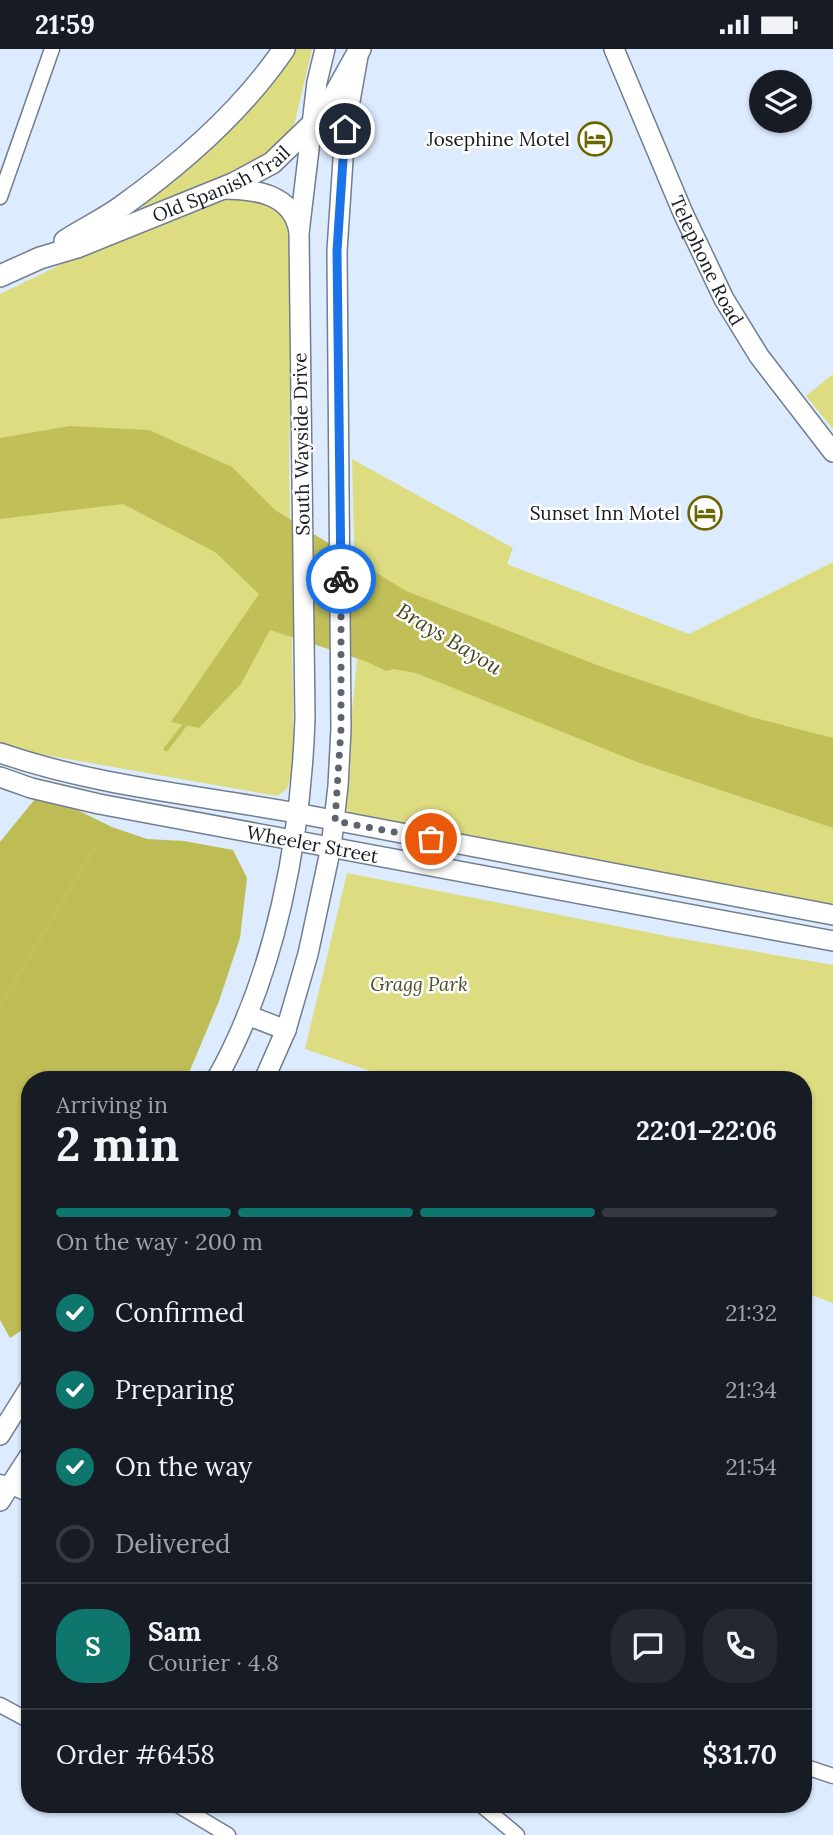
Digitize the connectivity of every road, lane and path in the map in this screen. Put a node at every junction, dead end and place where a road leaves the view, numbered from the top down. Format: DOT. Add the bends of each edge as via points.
graph roads {
  1 [pos="52,49"];
  2 [pos="284,49"];
  3 [pos="325,49"];
  4 [pos="614,49"];
  5 [pos="359,52"];
  6 [pos="312,124"];
  7 [pos="220,189"];
  8 [pos="0,198"];
  9 [pos="299,233"];
  10 [pos="40,258"];
  11 [pos="0,276"];
  12 [pos="833,452"];
  13 [pos="0,753"];
  14 [pos="38,766"];
  15 [pos="0,777"];
  16 [pos="31,787"];
  17 [pos="298,813"];
  18 [pos="335,821"];
  19 [pos="294,839"];
  20 [pos="331,847"];
  21 [pos="833,915"];
  22 [pos="833,941"];
  23 [pos="247,1016"];
  24 [pos="286,1030"];
  25 [pos="220,1071"];
  26 [pos="268,1071"];
  27 [pos="21,1401"];
  28 [pos="0,1435"];
  29 [pos="21,1467"];
  30 [pos="3,1490"];
  31 [pos="21,1493"];
  32 [pos="0,1705"];
  33 [pos="21,1716"];
  34 [pos="812,1769"];
  35 [pos="833,1776"];
  36 [pos="191,1813"];
  37 [pos="491,1813"];
  38 [pos="228,1835"];
  39 [pos="517,1835"];
  1 -- 8 [label="street"];
  2 -- 10 [label="main road, Old Spanish Trail" via="238,106 152,183"];
  3 -- 6 [label="main road, South Wayside Drive"];
  4 -- 12 [label="main road, Telephone Road" via="724,299 759,356"];
  5 -- 6 [label="main road, Old Spanish Trail" via="325,111"];
  5 -- 18 [label="main road, South Wayside Drive" via="345,129 337,251 341,729"];
  6 -- 7 [label="main road, Old Spanish Trail" via="272,163"];
  6 -- 9 [label="main road, South Wayside Drive"];
  7 -- 9 [label="main road" via="267,193 286,205"];
  7 -- 10 [label="main road, Old Spanish Trail"];
  9 -- 17 [label="main road, South Wayside Drive" via="305,718"];
  10 -- 11 [label="main road, Old Spanish Trail"];
  13 -- 14 [label="main road, Wheeler Street"];
  14 -- 16 [label="main road"];
  14 -- 17 [label="main road, Wheeler Street"];
  15 -- 16 [label="main road, Wheeler Street"];
  16 -- 19 [label="main road, Wheeler Street"];
  17 -- 18 [label="main road, Wheeler Street"];
  17 -- 19 [label="main road, South Wayside Drive"];
  18 -- 20 [label="main road, South Wayside Drive"];
  18 -- 21 [label="main road, Wheeler Street"];
  19 -- 20 [label="main road, Wheeler Street"];
  19 -- 23 [label="main road, South Wayside Drive" via="278,915"];
  20 -- 22 [label="main road, Wheeler Street"];
  20 -- 24 [label="main road, South Wayside Drive"];
  23 -- 24 [label="main road"];
  23 -- 25 [label="main road, South Wayside Drive"];
  24 -- 26 [label="main road, South Wayside Drive"];
  27 -- 28 [label="main road"];
  29 -- 30 [label="main road"];
  30 -- 31 [label="street"];
  32 -- 33 [label="street"];
  34 -- 35 [label="street"];
  36 -- 38 [label="street"];
  37 -- 39 [label="street"];
}
